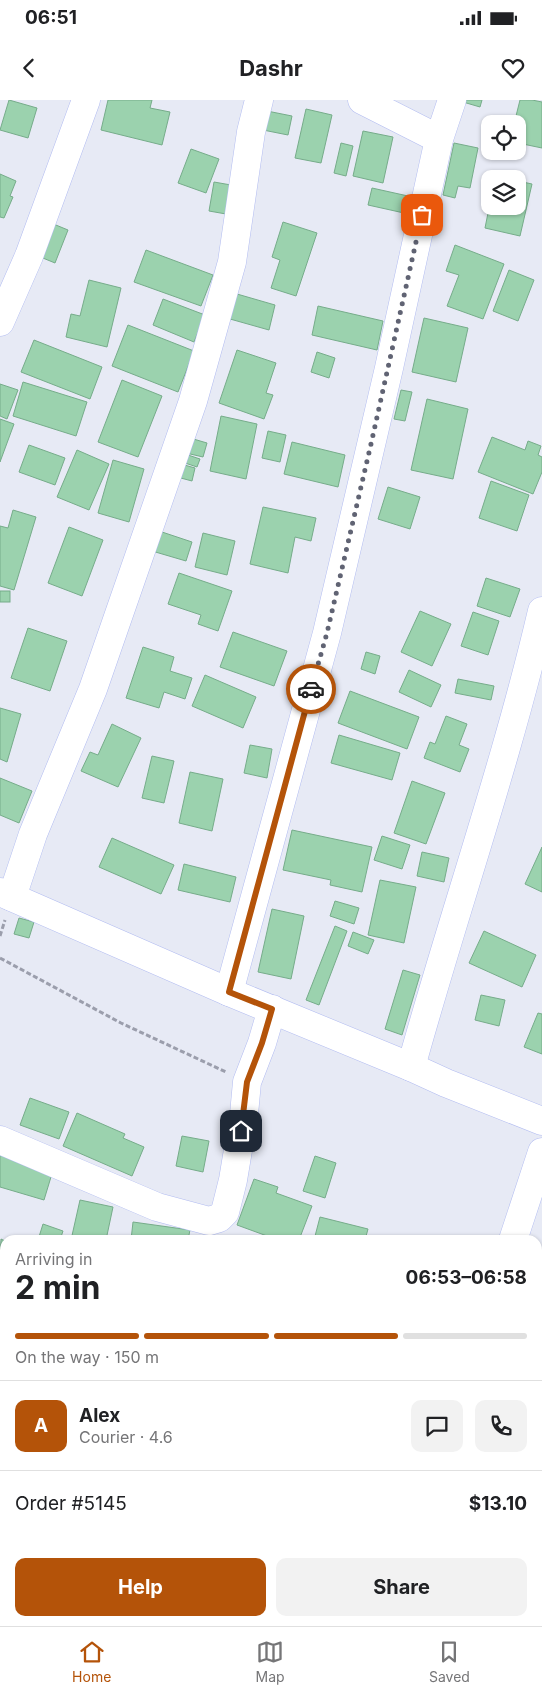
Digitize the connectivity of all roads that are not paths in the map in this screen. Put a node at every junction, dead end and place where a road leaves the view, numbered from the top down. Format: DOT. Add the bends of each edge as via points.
graph roads {
  1 [pos="86,100"];
  2 [pos="259,100"];
  3 [pos="362,100"];
  4 [pos="452,100"];
  5 [pos="439,139"];
  6 [pos="0,322"];
  7 [pos="542,611"];
  8 [pos="6,895"];
  9 [pos="229,992"];
  10 [pos="272,1009"];
  11 [pos="411,1067"];
  12 [pos="542,1121"];
  13 [pos="0,1140"];
  14 [pos="542,1152"];
  15 [pos="536,1188"];
  16 [pos="515,1235"];
  1 -- 6 [label="street" via="29,256"];
  2 -- 8 [label="street" via="251,132 232,262 193,402 93,689"];
  3 -- 5 [label="street"];
  4 -- 5 [label="street"];
  5 -- 9 [label="street" via="327,633"];
  7 -- 11 [label="street" via="532,656"];
  8 -- 9 [label="street"];
  9 -- 10 [label="street"];
  10 -- 11 [label="street"];
  10 -- 13 [label="street" via="247,1082 233,1180 225,1212 219,1218 209,1221 158,1207"];
  11 -- 12 [label="street"];
  14 -- 15 [label="street"];
  15 -- 16 [label="street"];
}
